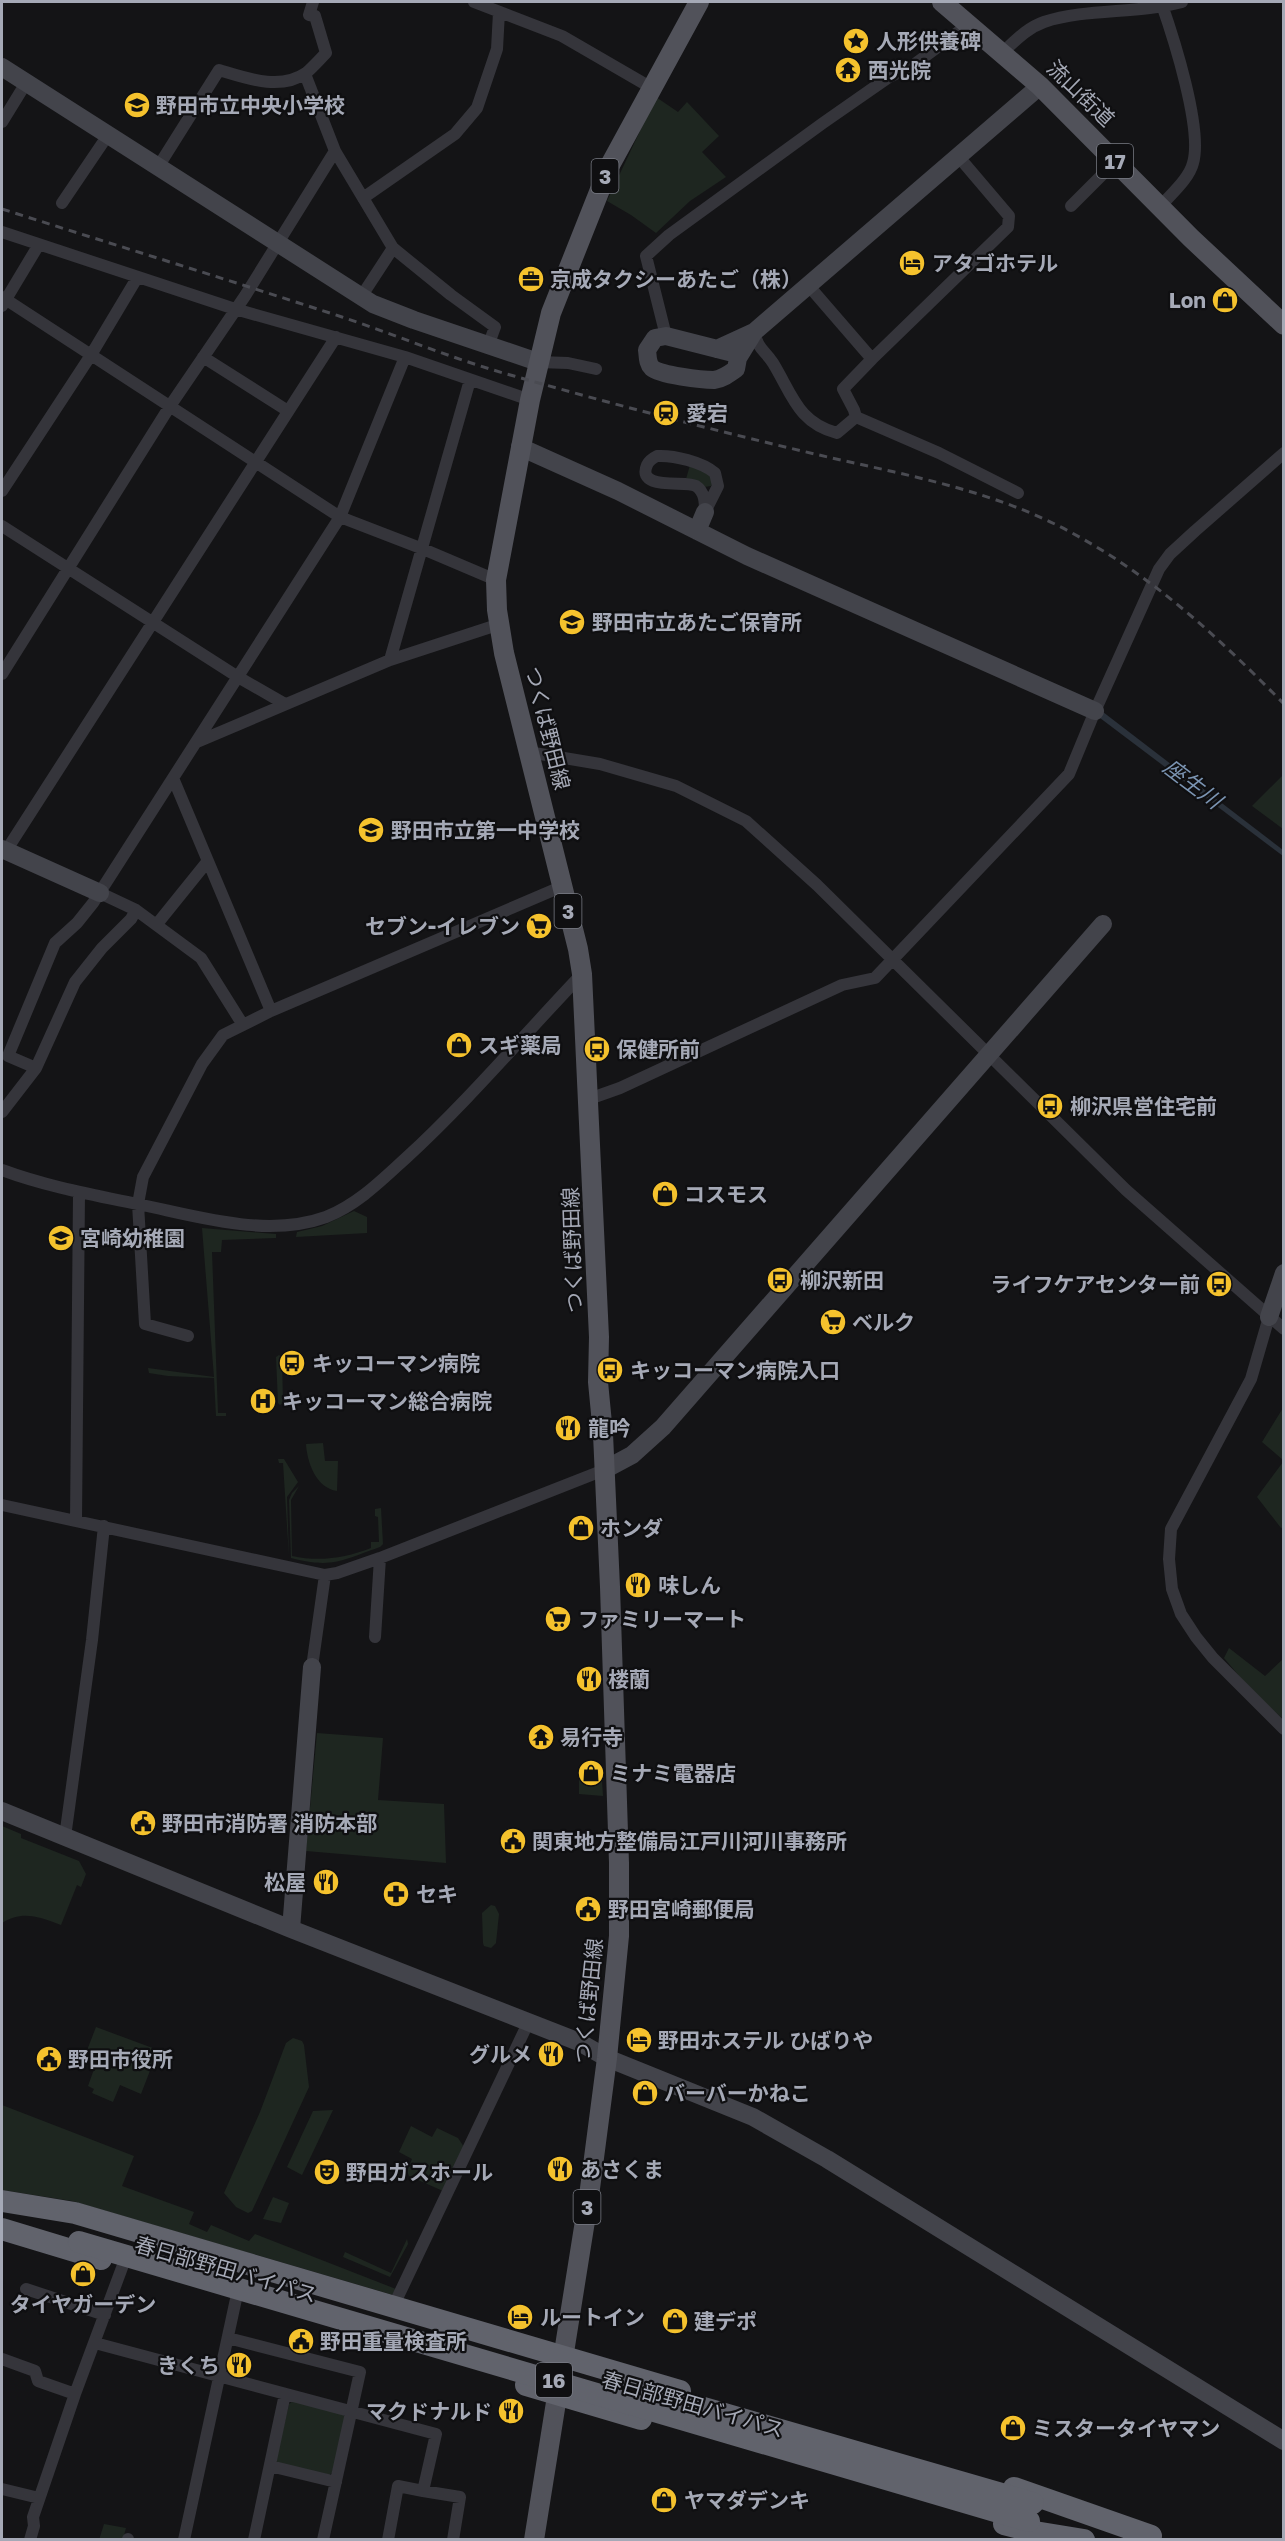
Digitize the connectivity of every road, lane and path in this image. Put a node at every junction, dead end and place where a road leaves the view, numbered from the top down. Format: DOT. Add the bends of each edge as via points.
graph roads {
  1 [pos="313,2"];
  2 [pos="474,2"];
  3 [pos="699,2"];
  4 [pos="942,2"];
  5 [pos="1182,2"];
  6 [pos="1162,4"];
  7 [pos="499,12"];
  8 [pos="969,24"];
  9 [pos="1003,52"];
  10 [pos="2,67"];
  11 [pos="305,74"];
  12 [pos="26,83"];
  13 [pos="1040,86"];
  14 [pos="650,87"];
  15 [pos="2,122"];
  16 [pos="108,135"];
  17 [pos="335,152"];
  18 [pos="958,156"];
  19 [pos="1116,161"];
  20 [pos="158,167"];
  21 [pos="363,198"];
  22 [pos="62,203"];
  23 [pos="1071,206"];
  24 [pos="1160,207"];
  25 [pos="2,232"];
  26 [pos="277,243"];
  27 [pos="38,246"];
  28 [pos="393,248"];
  29 [pos="137,278"];
  30 [pos="808,285"];
  31 [pos="361,297"];
  32 [pos="3,301"];
  33 [pos="235,309"];
  34 [pos="1284,325"];
  35 [pos="754,332"];
  36 [pos="666,336"];
  37 [pos="336,337"];
  38 [pos="488,346"];
  39 [pos="717,348"];
  40 [pos="91,355"];
  41 [pos="203,357"];
  42 [pos="405,357"];
  43 [pos="738,358"];
  44 [pos="872,359"];
  45 [pos="538,362"];
  46 [pos="596,369"];
  47 [pos="470,381"];
  48 [pos="530,400"];
  49 [pos="170,406"];
  50 [pos="288,411"];
  51 [pos="856,417"];
  52 [pos="520,447"];
  53 [pos="1284,453"];
  54 [pos="255,462"];
  55 [pos="718,482"];
  56 [pos="697,487"];
  57 [pos="2,491"];
  58 [pos="1018,493"];
  59 [pos="705,512"];
  60 [pos="340,517"];
  61 [pos="2,526"];
  62 [pos="696,531"];
  63 [pos="423,549"];
  64 [pos="69,569"];
  65 [pos="496,580"];
  66 [pos="153,623"];
  67 [pos="500,624"];
  68 [pos="390,660"];
  69 [pos="2,674"];
  70 [pos="238,677"];
  71 [pos="285,704"];
  72 [pos="1095,711"];
  73 [pos="197,742"];
  74 [pos="528,752"];
  75 [pos="173,778"];
  76 [pos="4,850"];
  77 [pos="207,862"];
  78 [pos="563,886"];
  79 [pos="100,892"];
  80 [pos="136,910"];
  81 [pos="157,924"];
  82 [pos="1103,924"];
  83 [pos="893,960"];
  84 [pos="582,974"];
  85 [pos="271,1011"];
  86 [pos="243,1025"];
  87 [pos="988,1055"];
  88 [pos="36,1068"];
  89 [pos="589,1099"];
  90 [pos="2,1112"];
  91 [pos="2,1170"];
  92 [pos="79,1194"];
  93 [pos="138,1204"];
  94 [pos="1284,1273"];
  95 [pos="1269,1317"];
  96 [pos="1284,1329"];
  97 [pos="188,1336"];
  98 [pos="604,1470"];
  99 [pos="2,1505"];
  100 [pos="76,1521"];
  101 [pos="104,1526"];
  102 [pos="380,1558"];
  103 [pos="326,1575"];
  104 [pos="375,1637"];
  105 [pos="312,1667"];
  106 [pos="1284,1729"];
  107 [pos="2,1811"];
  108 [pos="65,1837"];
  109 [pos="291,1929"];
  110 [pos="529,2021"];
  111 [pos="607,2058"];
  112 [pos="2,2202"];
  113 [pos="2,2219"];
  114 [pos="2,2229"];
  115 [pos="82,2235"];
  116 [pos="123,2265"];
  117 [pos="26,2289"];
  118 [pos="236,2299"];
  119 [pos="393,2307"];
  120 [pos="105,2315"];
  121 [pos="228,2338"];
  122 [pos="95,2343"];
  123 [pos="564,2356"];
  124 [pos="2,2359"];
  125 [pos="220,2376"];
  126 [pos="75,2394"];
  127 [pos="285,2394"];
  128 [pos="558,2394"];
  129 [pos="352,2411"];
  130 [pos="1284,2441"];
  131 [pos="270,2466"];
  132 [pos="336,2482"];
  133 [pos="2,2489"];
  134 [pos="423,2491"];
  135 [pos="39,2498"];
  136 [pos="1031,2512"];
  137 [pos="1157,2538"];
  138 [pos="30,2540"];
  139 [pos="184,2540"];
  140 [pos="254,2540"];
  141 [pos="323,2540"];
  142 [pos="388,2540"];
  143 [pos="453,2540"];
  144 [pos="534,2540"];
  145 [pos="1084,2540"];
  146 [pos="1094,2540"];
  1 -- 11 [label="street" via="309,15 315,16 326,53"];
  2 -- 7 [label="street"];
  3 -- 14 [label="main road, つくば野田線 / 3"];
  4 -- 8 [label="main road, 流山街道 / 17"];
  5 -- 6 [label="street"];
  6 -- 9 [label="street" via="1044,22 1022,34"];
  6 -- 24 [label="street" via="1183,71 1196,142 1190,170"];
  7 -- 14 [label="street" via="562,36"];
  7 -- 21 [label="street" via="497,49 477,108 455,134"];
  8 -- 9 [label="main road, 流山街道 / 17"];
  8 -- 36 [label="street" via="823,123 646,256"];
  9 -- 13 [label="main road, 流山街道 / 17"];
  10 -- 12 [label="street"];
  11 -- 17 [label="street"];
  11 -- 20 [label="street" via="272,82 219,70"];
  12 -- 15 [label="street"];
  12 -- 16 [label="street"];
  13 -- 18 [label="street"];
  13 -- 19 [label="main road, 流山街道 / 17"];
  14 -- 45 [label="main road, つくば野田線 / 3" via="609,166 561,286"];
  16 -- 20 [label="street"];
  16 -- 22 [label="street"];
  17 -- 21 [label="street"];
  17 -- 26 [label="street"];
  18 -- 30 [label="street"];
  18 -- 44 [label="street" via="1009,216 1008,227"];
  19 -- 23 [label="street"];
  19 -- 24 [label="main road, 流山街道 / 17"];
  20 -- 26 [label="street"];
  21 -- 28 [label="street"];
  24 -- 34 [label="main road, 流山街道 / 17"];
  25 -- 27 [label="street"];
  26 -- 31 [label="street"];
  26 -- 33 [label="street"];
  27 -- 29 [label="street"];
  27 -- 32 [label="street"];
  28 -- 31 [label="street"];
  28 -- 38 [label="street" via="495,327"];
  29 -- 33 [label="street"];
  29 -- 40 [label="street"];
  30 -- 35 [label="street"];
  30 -- 44 [label="street"];
  31 -- 38 [label="street"];
  32 -- 40 [label="street"];
  33 -- 37 [label="street"];
  33 -- 41 [label="street"];
  35 -- 39 [label="street"];
  35 -- 43 [label="street"];
  35 -- 51 [label="street" via="758,348 773,362 792,398 820,429 837,433"];
  36 -- 39 [label="street"];
  36 -- 43 [label="street" via="655,338 647,350 648,362 654,370 716,380 736,369"];
  37 -- 42 [label="street"];
  37 -- 50 [label="street"];
  38 -- 45 [label="street"];
  39 -- 43 [label="street"];
  40 -- 49 [label="street"];
  40 -- 57 [label="street"];
  41 -- 49 [label="street"];
  41 -- 50 [label="street"];
  42 -- 47 [label="street"];
  42 -- 60 [label="street"];
  44 -- 51 [label="street" via="843,389"];
  45 -- 46 [label="street"];
  45 -- 48 [label="main road, つくば野田線 / 3"];
  47 -- 48 [label="street"];
  47 -- 63 [label="street"];
  48 -- 52 [label="main road, つくば野田線 / 3"];
  49 -- 54 [label="street"];
  49 -- 64 [label="street"];
  50 -- 54 [label="street"];
  51 -- 58 [label="street" via="974,469"];
  52 -- 62 [label="street"];
  52 -- 65 [label="main road, つくば野田線 / 3"];
  53 -- 72 [label="street" via="1163,562"];
  54 -- 60 [label="street"];
  54 -- 66 [label="street"];
  55 -- 56 [label="street" via="710,490"];
  55 -- 56 [label="street" via="715,472 706,466 657,456 648,463 646,472 655,483"];
  55 -- 59 [label="street"];
  56 -- 59 [label="street" via="705,500"];
  59 -- 62 [label="street"];
  60 -- 63 [label="street"];
  60 -- 70 [label="street"];
  61 -- 64 [label="street"];
  62 -- 72 [label="street"];
  63 -- 65 [label="street"];
  63 -- 68 [label="street"];
  64 -- 66 [label="street"];
  64 -- 69 [label="street"];
  65 -- 67 [label="main road, つくば野田線 / 3"];
  66 -- 70 [label="street"];
  66 -- 76 [label="street"];
  67 -- 68 [label="street"];
  67 -- 74 [label="main road, つくば野田線 / 3"];
  68 -- 71 [label="street"];
  70 -- 71 [label="street"];
  70 -- 73 [label="street"];
  71 -- 73 [label="street"];
  72 -- 83 [label="street" via="1069,774"];
  73 -- 75 [label="street"];
  74 -- 78 [label="main road, つくば野田線 / 3"];
  74 -- 83 [label="street" via="600,765 676,786 746,821"];
  75 -- 77 [label="street"];
  75 -- 79 [label="street"];
  76 -- 79 [label="street"];
  77 -- 81 [label="street"];
  77 -- 85 [label="street"];
  78 -- 84 [label="main road, つくば野田線 / 3"];
  78 -- 85 [label="street"];
  79 -- 80 [label="street"];
  79 -- 88 [label="street" via="55,943 8,1056"];
  80 -- 81 [label="street"];
  80 -- 88 [label="street" via="75,982"];
  81 -- 86 [label="street" via="201,958"];
  82 -- 87 [label="street"];
  83 -- 87 [label="street"];
  83 -- 89 [label="street" via="875,978 843,985"];
  84 -- 89 [label="main road, つくば野田線 / 3"];
  84 -- 93 [label="street" via="440,1128 375,1187 327,1216 279,1226"];
  85 -- 86 [label="street"];
  86 -- 93 [label="street" via="223,1035 202,1064 150,1160"];
  87 -- 95 [label="street" via="1134,1197"];
  87 -- 98 [label="street" via="663,1427 632,1455"];
  88 -- 90 [label="street"];
  89 -- 98 [label="main road, つくば野田線 / 3"];
  91 -- 92 [label="street"];
  92 -- 93 [label="street"];
  92 -- 100 [label="street"];
  93 -- 97 [label="street" via="146,1324"];
  94 -- 95 [label="street"];
  95 -- 96 [label="street"];
  95 -- 106 [label="street" via="1251,1379 1171,1529 1169,1559 1172,1589 1181,1614 1196,1637"];
  98 -- 102 [label="street"];
  98 -- 111 [label="main road, つくば野田線 / 3" via="620,1900"];
  99 -- 100 [label="street"];
  100 -- 101 [label="street"];
  101 -- 103 [label="street"];
  101 -- 108 [label="street" via="93,1640"];
  102 -- 103 [label="street"];
  102 -- 104 [label="street"];
  103 -- 105 [label="street"];
  105 -- 109 [label="street"];
  107 -- 108 [label="street"];
  108 -- 109 [label="street"];
  109 -- 110 [label="street"];
  110 -- 111 [label="street"];
  110 -- 119 [label="street"];
  111 -- 123 [label="main road, つくば野田線 / 3"];
  111 -- 130 [label="street" via="753,2117 790,2137"];
  112 -- 115 [label="highway, 16"];
  112 -- 119 [label="highway, 16" via="75,2213"];
  113 -- 115 [label="highway, 16"];
  114 -- 116 [label="highway, 16"];
  115 -- 136 [label="highway, 春日部野田バイパス / 16, bridge"];
  116 -- 118 [label="highway, 16"];
  116 -- 120 [label="street"];
  117 -- 120 [label="street"];
  118 -- 121 [label="street"];
  118 -- 128 [label="highway, 16"];
  119 -- 123 [label="highway, 16"];
  120 -- 122 [label="street"];
  121 -- 125 [label="street"];
  121 -- 129 [label="street" via="360,2372"];
  122 -- 125 [label="street"];
  122 -- 126 [label="street"];
  123 -- 128 [label="main road, つくば野田線 / 3"];
  123 -- 137 [label="highway, 16" via="975,2476"];
  124 -- 126 [label="street" via="35,2371 38,2381"];
  125 -- 127 [label="street"];
  125 -- 139 [label="street"];
  126 -- 135 [label="street"];
  127 -- 129 [label="street"];
  127 -- 131 [label="street"];
  128 -- 144 [label="main road, つくば野田線 / 3"];
  128 -- 145 [label="highway, 16" via="1035,2532"];
  129 -- 132 [label="street"];
  129 -- 134 [label="street" via="436,2434"];
  131 -- 132 [label="street"];
  131 -- 140 [label="street"];
  132 -- 141 [label="street"];
  133 -- 135 [label="street"];
  134 -- 142 [label="street" via="398,2486"];
  134 -- 143 [label="street" via="459,2497"];
  135 -- 138 [label="street"];
  136 -- 137 [label="highway, 春日部野田バイパス / 16"];
  136 -- 146 [label="highway, 春日部野田バイパス / 16"];
}
